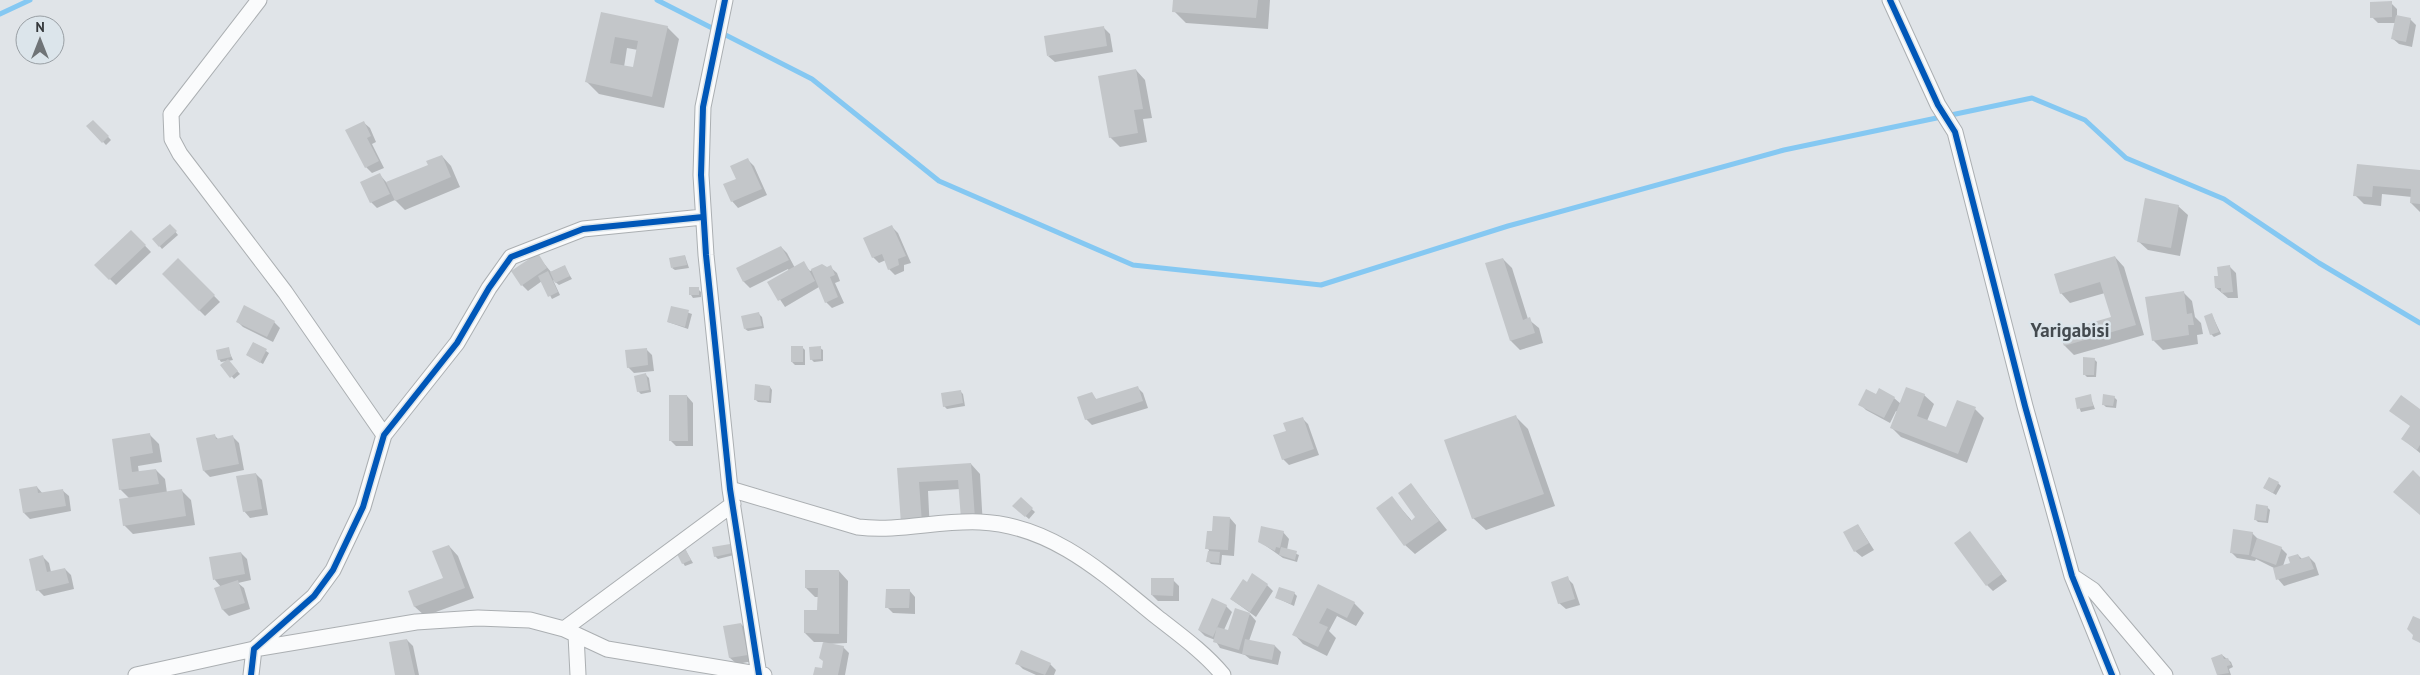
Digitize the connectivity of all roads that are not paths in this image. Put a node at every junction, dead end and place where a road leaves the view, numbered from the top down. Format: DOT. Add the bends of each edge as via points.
graph roads {
  1 [pos="259,0"];
  2 [pos="725,0"];
  3 [pos="1890,0"];
  4 [pos="704,217"];
  5 [pos="384,435"];
  6 [pos="730,489"];
  7 [pos="733,504"];
  8 [pos="2072,576"];
  9 [pos="570,632"];
  10 [pos="254,649"];
  11 [pos="760,674"];
  12 [pos="136,675"];
  13 [pos="251,675"];
  14 [pos="578,675"];
  15 [pos="1223,675"];
  16 [pos="2112,675"];
  17 [pos="2165,675"];
  1 -- 5 [label="street" via="171,114 172,140 286,292"];
  2 -- 4 [label="street" via="704,107 701,176"];
  3 -- 8 [label="street" via="1938,105 1955,132"];
  4 -- 5 [label="street" via="583,229 511,257 457,343"];
  4 -- 6 [label="street"];
  5 -- 10 [label="street" via="363,507 332,570 314,596"];
  6 -- 7 [label="street"];
  6 -- 15 [label="street" via="876,529 980,522 1031,531 1086,560"];
  7 -- 9 [label="street"];
  7 -- 11 [label="street"];
  8 -- 16 [label="street"];
  8 -- 17 [label="street" via="2093,590"];
  9 -- 10 [label="street" via="530,620 478,618 416,622"];
  9 -- 11 [label="street" via="607,649"];
  9 -- 14 [label="street"];
  10 -- 12 [label="street"];
  10 -- 13 [label="street"];
}
